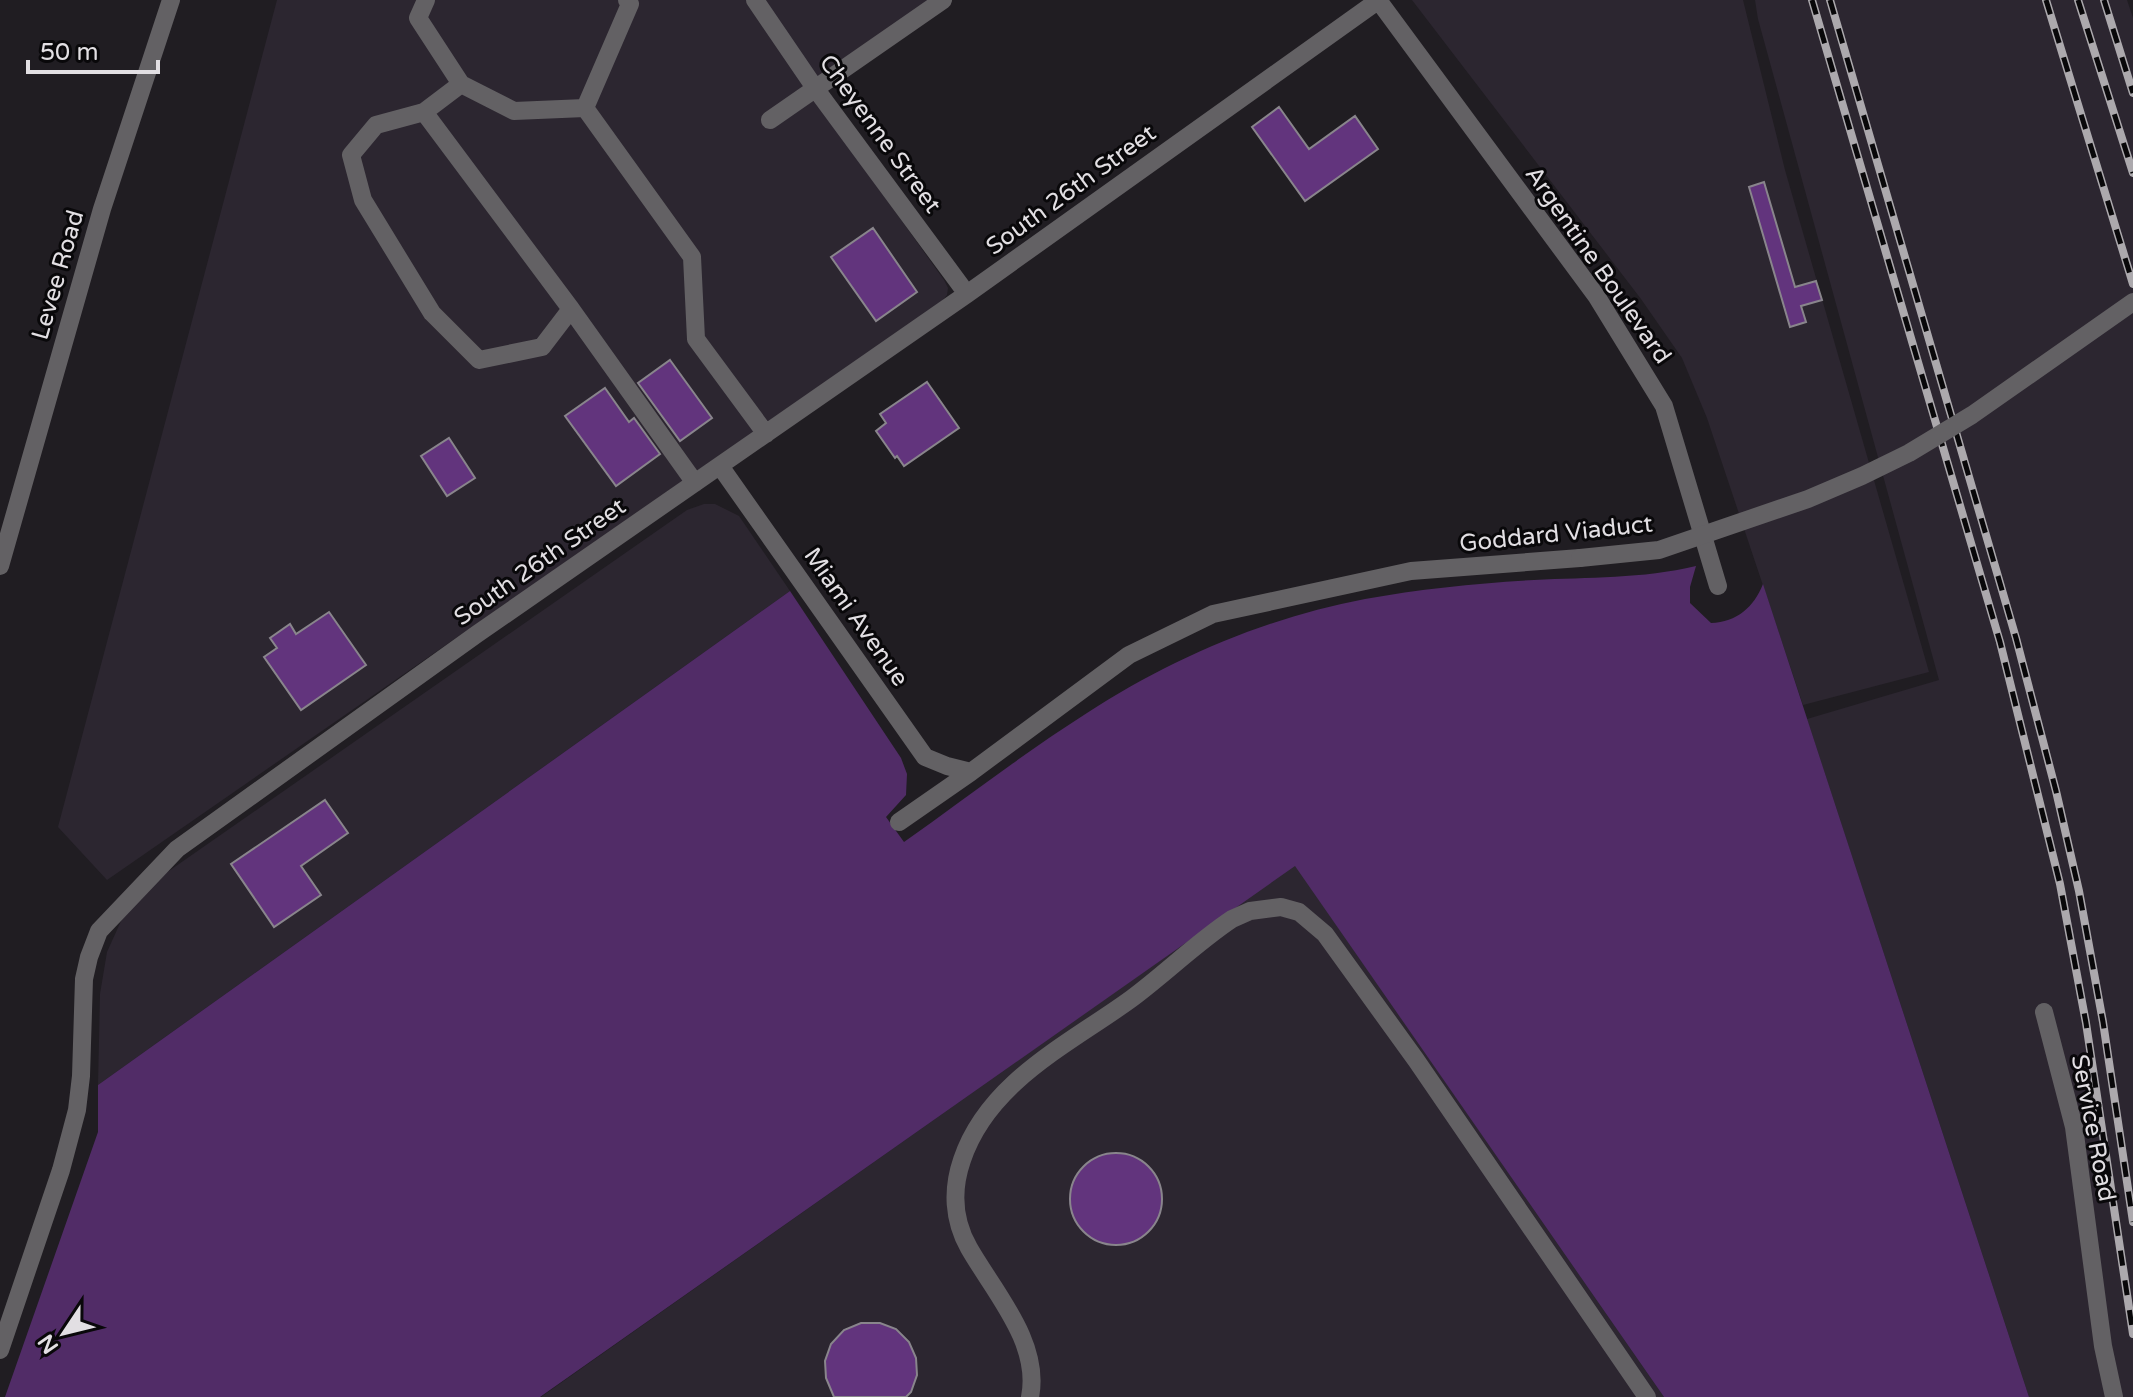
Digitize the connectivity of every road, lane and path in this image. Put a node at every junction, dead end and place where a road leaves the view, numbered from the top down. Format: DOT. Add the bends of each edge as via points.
graph roads {
  1 [pos="171,0"];
  2 [pos="426,0"];
  3 [pos="627,0"];
  4 [pos="755,0"];
  5 [pos="943,0"];
  6 [pos="1378,0"];
  7 [pos="461,84"];
  8 [pos="815,88"];
  9 [pos="585,108"];
  10 [pos="424,112"];
  11 [pos="770,120"];
  12 [pos="967,294"];
  13 [pos="2133,302"];
  14 [pos="571,309"];
  15 [pos="766,434"];
  16 [pos="720,466"];
  17 [pos="695,483"];
  18 [pos="0,566"];
  19 [pos="1718,586"];
  20 [pos="971,772"];
  21 [pos="899,822"];
  22 [pos="2044,1012"];
  23 [pos="0,1350"];
  24 [pos="1030,1397"];
  25 [pos="1647,1397"];
  26 [pos="2114,1397"];
  1 -- 18 [label="street, Levee Road" via="102,209"];
  2 -- 7 [label="street" via="418,18"];
  3 -- 9 [label="street" via="630,4"];
  4 -- 8 [label="street, Cheyenne Street"];
  5 -- 8 [label="street"];
  6 -- 12 [label="street, South 26th Street"];
  6 -- 19 [label="street, Argentine Boulevard" via="1597,297 1664,406"];
  7 -- 9 [label="street" via="514,111"];
  7 -- 10 [label="street"];
  8 -- 11 [label="street"];
  8 -- 12 [label="street, Cheyenne Street"];
  9 -- 15 [label="street" via="692,257 696,339"];
  10 -- 14 [label="street"];
  10 -- 14 [label="street" via="376,125 351,155 363,200 432,313 479,360 542,347"];
  12 -- 15 [label="street, South 26th Street"];
  13 -- 20 [label="street, Goddard Viaduct, bridge" via="1972,415 1909,453 1808,499 1659,550 1411,571 1213,614 1129,655"];
  14 -- 17 [label="street"];
  15 -- 16 [label="street, South 26th Street"];
  16 -- 17 [label="street, South 26th Street"];
  16 -- 20 [label="street, Miami Avenue" via="925,757"];
  17 -- 23 [label="street, South 26th Street" via="177,849 99,931 84,979 77,1110"];
  20 -- 21 [label="street, Goddard Viaduct"];
  22 -- 26 [label="street, Service Road" via="2074,1127"];
  24 -- 25 [label="street" via="1028,1354 965,1241 955,1209 956,1178 980,1121 1027,1072 1154,982 1213,931 1250,911 1281,907 1299,912 1325,934"];
}
